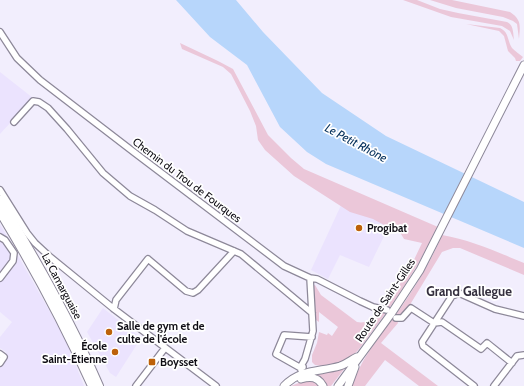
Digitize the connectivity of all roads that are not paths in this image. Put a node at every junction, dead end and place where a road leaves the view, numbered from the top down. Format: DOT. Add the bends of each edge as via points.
graph roads {
  1 [pos="0,32"];
  2 [pos="524,64"];
  3 [pos="14,122"];
  4 [pos="0,190"];
  5 [pos="0,200"];
  6 [pos="0,212"];
  7 [pos="0,237"];
  8 [pos="234,251"];
  9 [pos="0,278"];
  10 [pos="310,278"];
  11 [pos="114,309"];
  12 [pos="387,310"];
  13 [pos="312,313"];
  14 [pos="524,316"];
  15 [pos="396,318"];
  16 [pos="434,323"];
  17 [pos="312,336"];
  18 [pos="165,348"];
  19 [pos="362,353"];
  20 [pos="0,354"];
  21 [pos="524,355"];
  22 [pos="512,362"];
  23 [pos="0,363"];
  24 [pos="305,369"];
  25 [pos="92,386"];
  26 [pos="99,386"];
  27 [pos="136,386"];
  28 [pos="216,386"];
  29 [pos="285,386"];
  30 [pos="323,386"];
  31 [pos="338,386"];
  32 [pos="348,386"];
  33 [pos="474,386"];
  34 [pos="494,386"];
  1 -- 10 [label="street, Chemin du Trou de Fourques" via="17,58 40,80 284,266"];
  2 -- 19 [label="main road, Route de Saint-Gilles" via="413,281"];
  3 -- 8 [label="street" via="33,101 39,102 67,129 103,173 130,196 187,231"];
  4 -- 11 [label="street" via="35,243"];
  5 -- 26 [label="highway, La Camarguaise" via="51,287"];
  6 -- 25 [label="highway, La Camarguaise" via="45,289"];
  7 -- 9 [label="street" via="14,253 13,261"];
  8 -- 11 [label="street" via="193,293 186,291 148,259 116,300"];
  8 -- 13 [label="street" via="258,267"];
  10 -- 12 [label="street, Chemin du Trou de Fourques" via="317,279 360,302"];
  10 -- 13 [label="street"];
  11 -- 18 [label="street"];
  13 -- 17 [label="street"];
  14 -- 16 [label="street" via="495,310 459,293 452,296"];
  15 -- 16 [label="street" via="402,318 411,308"];
  16 -- 22 [label="street" via="442,322 480,349 487,343"];
  16 -- 33 [label="street" via="422,342 425,349"];
  17 -- 24 [label="street"];
  17 -- 24 [label="street" via="284,335 276,354"];
  18 -- 27 [label="street"];
  18 -- 28 [label="street"];
  19 -- 24 [label="main road" via="342,366"];
  19 -- 31 [label="main road, Route de Saint-Gilles"];
  19 -- 32 [label="main road"];
  20 -- 23 [label="street" via="4,357"];
  21 -- 22 [label="street" via="517,356"];
  22 -- 34 [label="street"];
  24 -- 29 [label="main road" via="296,380"];
  24 -- 30 [label="main road"];
}
